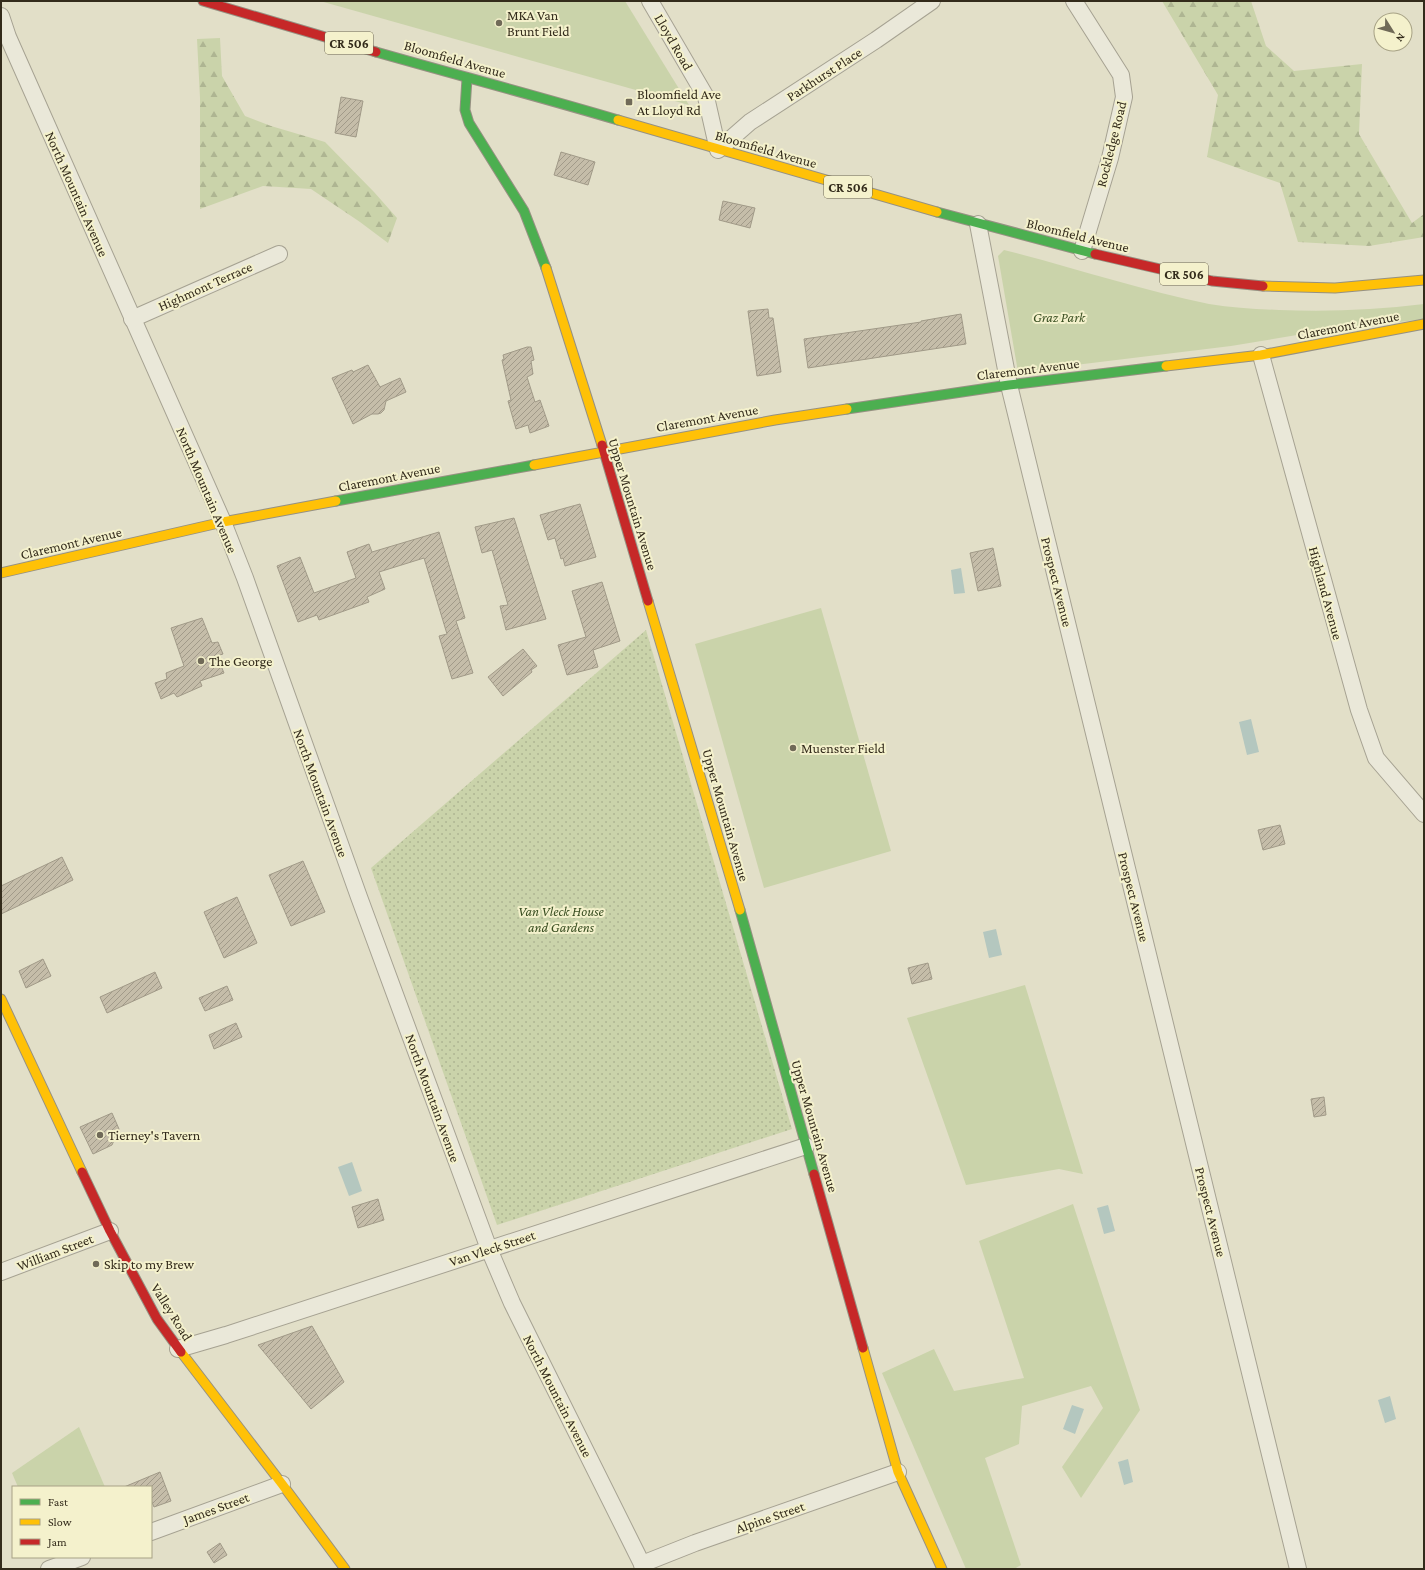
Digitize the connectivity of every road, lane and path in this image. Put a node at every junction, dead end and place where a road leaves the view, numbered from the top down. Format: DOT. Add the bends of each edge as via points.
graph roads {
  1 [pos="202,1"];
  2 [pos="650,1"];
  3 [pos="932,1"];
  4 [pos="1074,1"];
  5 [pos="230,5"];
  6 [pos="1,16"];
  7 [pos="467,78"];
  8 [pos="718,150"];
  9 [pos="978,224"];
  10 [pos="1082,251"];
  11 [pos="279,254"];
  12 [pos="1424,280"];
  13 [pos="132,319"];
  14 [pos="1424,324"];
  15 [pos="1261,355"];
  16 [pos="1009,385"];
  17 [pos="603,451"];
  18 [pos="223,522"];
  19 [pos="1,573"];
  20 [pos="1424,814"];
  21 [pos="1,999"];
  22 [pos="806,1146"];
  23 [pos="110,1231"];
  24 [pos="489,1249"];
  25 [pos="1,1272"];
  26 [pos="178,1349"];
  27 [pos="898,1472"];
  28 [pos="282,1484"];
  29 [pos="152,1532"];
  30 [pos="79,1558"];
  31 [pos="643,1566"];
  32 [pos="49,1569"];
  33 [pos="345,1569"];
  34 [pos="942,1569"];
  35 [pos="1298,1569"];
  1 -- 5 [label="street, Bloomfield Avenue / CR 506"];
  2 -- 8 [label="street, Lloyd Road" via="706,97"];
  3 -- 8 [label="street, Parkhurst Place" via="750,122"];
  4 -- 10 [label="street, Rockledge Road" via="1121,75 1124,97 1110,158"];
  5 -- 7 [label="street, Bloomfield Avenue / CR 506"];
  6 -- 13 [label="street, North Mountain Avenue"];
  7 -- 8 [label="street, Bloomfield Avenue / CR 506"];
  7 -- 17 [label="street, Upper Mountain Avenue" via="465,110 469,123 524,211 533,230"];
  8 -- 9 [label="street, Bloomfield Avenue / CR 506"];
  9 -- 10 [label="street, Bloomfield Avenue / CR 506"];
  9 -- 16 [label="street, Prospect Avenue"];
  10 -- 12 [label="street, Bloomfield Avenue / CR 506" via="1212,281 1272,287 1335,288"];
  11 -- 13 [label="street, Highmont Terrace"];
  13 -- 18 [label="street, North Mountain Avenue"];
  14 -- 15 [label="street, Claremont Avenue"];
  15 -- 16 [label="street, Claremont Avenue"];
  15 -- 20 [label="street, Highland Avenue" via="1359,710 1376,758"];
  16 -- 17 [label="street, Claremont Avenue" via="775,420"];
  16 -- 35 [label="street, Prospect Avenue"];
  17 -- 18 [label="street, Claremont Avenue"];
  17 -- 22 [label="street, Upper Mountain Avenue" via="754,958"];
  18 -- 19 [label="street, Claremont Avenue"];
  18 -- 24 [label="street, North Mountain Avenue"];
  21 -- 23 [label="street, Valley Road"];
  22 -- 24 [label="street, Van Vleck Street"];
  22 -- 27 [label="street, Upper Mountain Avenue"];
  23 -- 25 [label="street, William Street"];
  23 -- 26 [label="street, Valley Road" via="158,1319"];
  24 -- 26 [label="street, Van Vleck Street"];
  24 -- 31 [label="street, North Mountain Avenue" via="512,1303"];
  26 -- 28 [label="street, Valley Road"];
  27 -- 31 [label="street, Alpine Street" via="695,1544"];
  27 -- 34 [label="street, Upper Mountain Avenue"];
  28 -- 29 [label="street, James Street"];
  28 -- 33 [label="street, Valley Road"];
  30 -- 32 [label="street"];
}
